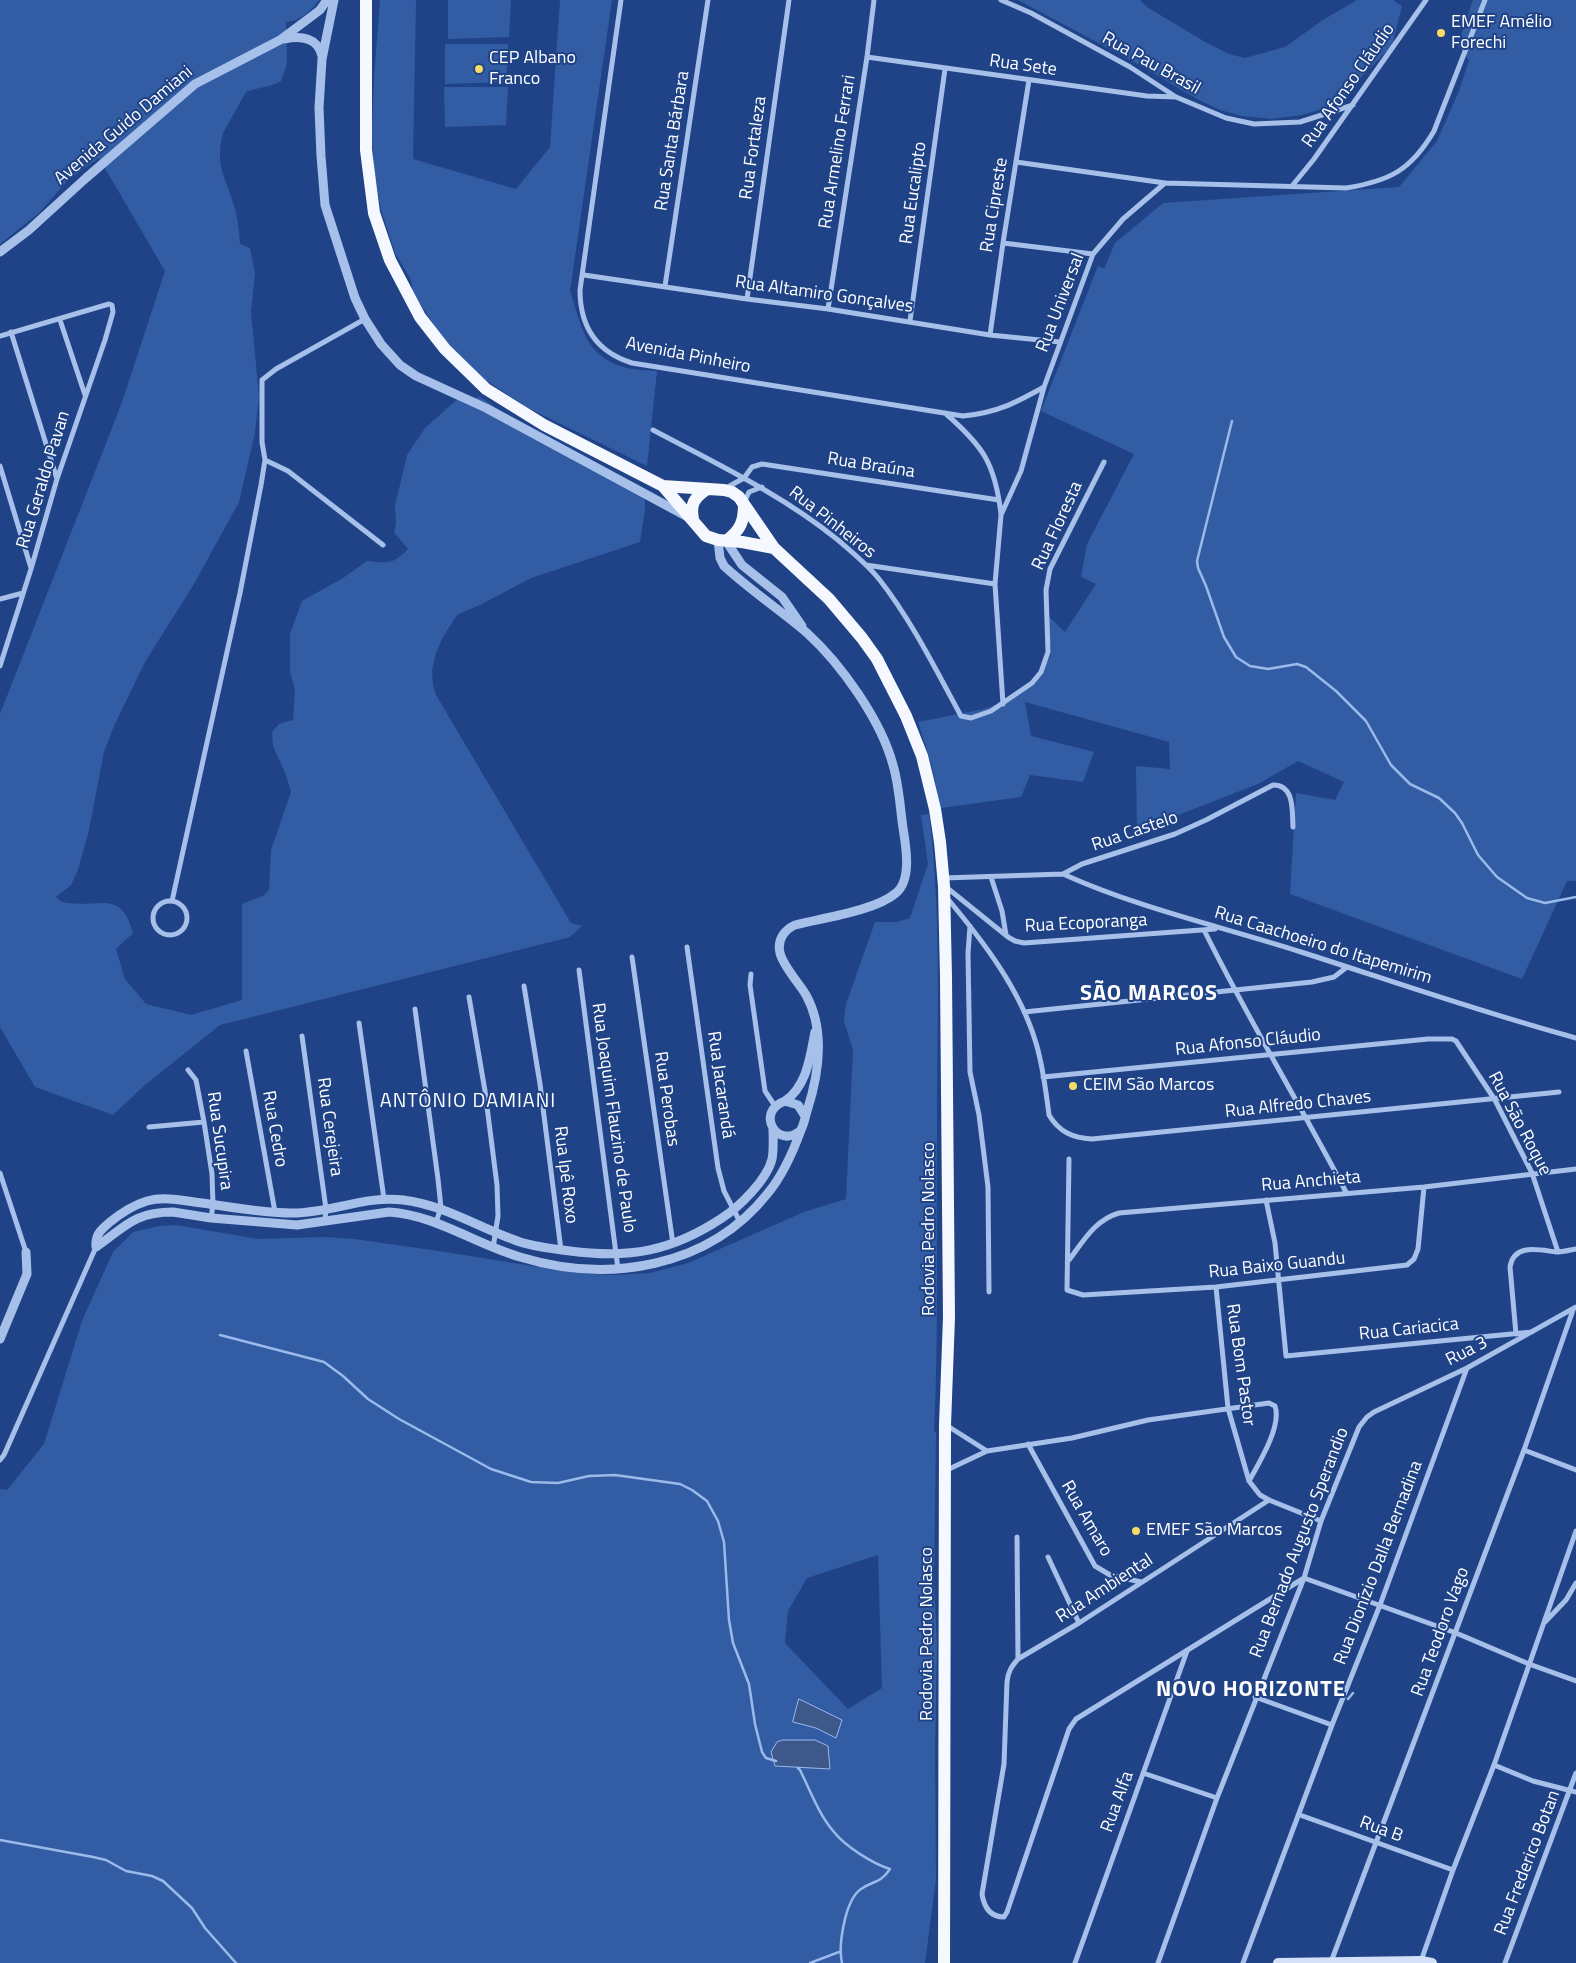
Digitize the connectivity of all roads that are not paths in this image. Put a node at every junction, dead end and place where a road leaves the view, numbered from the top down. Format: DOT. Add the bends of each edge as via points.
graph roads {
  1 [pos="327,0"];
  2 [pos="334,0"];
  3 [pos="366,0"];
  4 [pos="374,0"];
  5 [pos="621,0"];
  6 [pos="708,0"];
  7 [pos="789,0"];
  8 [pos="874,0"];
  9 [pos="1000,0"];
  10 [pos="1426,0"];
  11 [pos="1485,0"];
  12 [pos="280,40"];
  13 [pos="867,57"];
  14 [pos="322,58"];
  15 [pos="945,69"];
  16 [pos="1029,80"];
  17 [pos="366,92"];
  18 [pos="1176,97"];
  19 [pos="1353,105"];
  20 [pos="1016,162"];
  21 [pos="1165,183"];
  22 [pos="1292,186"];
  23 [pos="1002,243"];
  24 [pos="0,252"];
  25 [pos="1093,254"];
  26 [pos="584,275"];
  27 [pos="665,286"];
  28 [pos="747,299"];
  29 [pos="828,309"];
  30 [pos="365,319"];
  31 [pos="60,320"];
  32 [pos="910,321"];
  33 [pos="11,332"];
  34 [pos="990,335"];
  35 [pos="0,336"];
  36 [pos="1060,342"];
  37 [pos="1044,387"];
  38 [pos="86,396"];
  39 [pos="945,413"];
  40 [pos="653,430"];
  41 [pos="265,460"];
  42 [pos="1104,462"];
  43 [pos="0,466"];
  44 [pos="744,478"];
  45 [pos="57,479"];
  46 [pos="663,486"];
  47 [pos="762,487"];
  48 [pos="706,489"];
  49 [pos="724,490"];
  50 [pos="999,500"];
  51 [pos="744,504"];
  52 [pos="1001,515"];
  53 [pos="693,520"];
  54 [pos="722,540"];
  55 [pos="383,545"];
  56 [pos="774,548"];
  57 [pos="866,565"];
  58 [pos="31,570"];
  59 [pos="995,584"];
  60 [pos="23,593"];
  61 [pos="0,599"];
  62 [pos="806,633"];
  63 [pos="0,666"];
  64 [pos="1003,704"];
  65 [pos="961,716"];
  66 [pos="1293,827"];
  67 [pos="1063,874"];
  68 [pos="991,877"];
  69 [pos="944,886"];
  70 [pos="172,901"];
  71 [pos="970,926"];
  72 [pos="1218,929"];
  73 [pos="1204,930"];
  74 [pos="1006,936"];
  75 [pos="687,947"];
  76 [pos="632,957"];
  77 [pos="1347,967"];
  78 [pos="579,970"];
  79 [pos="751,974"];
  80 [pos="524,986"];
  81 [pos="1234,990"];
  82 [pos="469,998"];
  83 [pos="415,1009"];
  84 [pos="1024,1012"];
  85 [pos="359,1023"];
  86 [pos="816,1024"];
  87 [pos="302,1036"];
  88 [pos="1576,1038"];
  89 [pos="1456,1041"];
  90 [pos="246,1051"];
  91 [pos="1270,1054"];
  92 [pos="188,1070"];
  93 [pos="1044,1078"];
  94 [pos="1559,1092"];
  95 [pos="1495,1100"];
  96 [pos="785,1101"];
  97 [pos="775,1106"];
  98 [pos="805,1116"];
  99 [pos="1307,1118"];
  100 [pos="204,1122"];
  101 [pos="149,1127"];
  102 [pos="773,1128"];
  103 [pos="801,1130"];
  104 [pos="1069,1159"];
  105 [pos="1576,1169"];
  106 [pos="0,1173"];
  107 [pos="1532,1173"];
  108 [pos="1424,1187"];
  109 [pos="1346,1192"];
  110 [pos="384,1200"];
  111 [pos="1266,1200"];
  112 [pos="213,1205"];
  113 [pos="440,1208"];
  114 [pos="326,1209"];
  115 [pos="733,1211"];
  116 [pos="275,1212"];
  117 [pos="211,1218"];
  118 [pos="325,1221"];
  119 [pos="436,1222"];
  120 [pos="740,1223"];
  121 [pos="496,1231"];
  122 [pos="673,1244"];
  123 [pos="96,1247"];
  124 [pos="494,1248"];
  125 [pos="1576,1249"];
  126 [pos="561,1250"];
  127 [pos="26,1252"];
  128 [pos="1558,1252"];
  129 [pos="617,1255"];
  130 [pos="1069,1261"];
  131 [pos="618,1270"];
  132 [pos="1279,1280"];
  133 [pos="1216,1286"];
  134 [pos="989,1292"];
  135 [pos="1574,1308"];
  136 [pos="1535,1332"];
  137 [pos="1516,1334"];
  138 [pos="0,1339"];
  139 [pos="1467,1368"];
  140 [pos="1228,1408"];
  141 [pos="1368,1417"];
  142 [pos="946,1425"];
  143 [pos="1028,1444"];
  144 [pos="987,1450"];
  145 [pos="1524,1450"];
  146 [pos="0,1460"];
  147 [pos="945,1470"];
  148 [pos="1576,1470"];
  149 [pos="1249,1481"];
  150 [pos="1269,1500"];
  151 [pos="1321,1521"];
  152 [pos="1576,1531"];
  153 [pos="1017,1536"];
  154 [pos="1048,1557"];
  155 [pos="1304,1578"];
  156 [pos="1142,1582"];
  157 [pos="1576,1583"];
  158 [pos="1380,1605"];
  159 [pos="1079,1623"];
  160 [pos="1543,1624"];
  161 [pos="1456,1633"];
  162 [pos="1187,1650"];
  163 [pos="1018,1660"];
  164 [pos="1529,1664"];
  165 [pos="1576,1681"];
  166 [pos="1256,1697"];
  167 [pos="1332,1725"];
  168 [pos="1494,1765"];
  169 [pos="1576,1772"];
  170 [pos="1143,1773"];
  171 [pos="1570,1790"];
  172 [pos="1576,1792"];
  173 [pos="1217,1798"];
  174 [pos="1300,1815"];
  175 [pos="1377,1843"];
  176 [pos="1453,1870"];
  177 [pos="1331,1962"];
  178 [pos="1426,1962"];
  179 [pos="944,1963"];
  180 [pos="1075,1963"];
  181 [pos="1158,1963"];
  182 [pos="1243,1963"];
  183 [pos="1278,1963"];
  184 [pos="1505,1963"];
  1 -- 12 [label="street, Avenida Guido Damiani" via="320,10"];
  2 -- 14 [label="street"];
  3 -- 17 [label="highway"];
  4 -- 17 [label="highway"];
  5 -- 26 [label="street, Avenida Pinheiro"];
  6 -- 27 [label="street, Rua Santa Bárbara"];
  7 -- 28 [label="street, Rua Fortaleza"];
  8 -- 13 [label="street, Rua Armelino Ferrari"];
  9 -- 18 [label="street, Rua Pau Brasil" via="1031,13 1130,67"];
  10 -- 19 [label="street, Rua Afonso Cláudio"];
  11 -- 22 [label="street" via="1434,131 1422,151 1394,174 1366,184 1346,188"];
  12 -- 14 [label="street, Avenida Guido Damiani" via="295,36 311,40 317,45"];
  12 -- 24 [label="street, Avenida Guido Damiani" via="195,84"];
  13 -- 15 [label="street, Rua Sete"];
  13 -- 29 [label="street, Rua Armelino Ferrari"];
  14 -- 30 [label="street" via="319,108 325,205 348,281"];
  15 -- 16 [label="street, Rua Sete"];
  15 -- 32 [label="street, Rua Eucalipto"];
  16 -- 18 [label="street, Rua Sete"];
  16 -- 20 [label="street, Rua Cipreste"];
  17 -- 46 [label="highway" via="366,150 374,213 390,260 420,317 458,363 501,399 544,425"];
  18 -- 19 [label="street, Rua Pau Brasil" via="1226,118 1254,124 1300,122"];
  19 -- 22 [label="street, Rua Afonso Cláudio"];
  20 -- 21 [label="street"];
  20 -- 23 [label="street, Rua Cipreste"];
  21 -- 22 [label="street"];
  21 -- 25 [label="street, Rua Universal" via="1123,219"];
  23 -- 25 [label="street"];
  23 -- 34 [label="street, Rua Cipreste"];
  25 -- 36 [label="street, Rua Universal"];
  26 -- 27 [label="street, Rua Altamiro Gonçalves"];
  26 -- 39 [label="street, Avenida Pinheiro" via="580,290 581,306 589,330 602,347 624,360"];
  27 -- 28 [label="street, Rua Altamiro Gonçalves"];
  28 -- 29 [label="street, Rua Altamiro Gonçalves"];
  29 -- 32 [label="street, Rua Altamiro Gonçalves"];
  30 -- 41 [label="street" via="276,368 262,380"];
  30 -- 53 [label="street" via="381,344 408,371 486,408"];
  31 -- 33 [label="street"];
  31 -- 38 [label="street"];
  31 -- 38 [label="street, Rua Geraldo Pavan" via="112,305 110,323"];
  32 -- 34 [label="street, Rua Altamiro Gonçalves"];
  33 -- 35 [label="street"];
  33 -- 45 [label="street"];
  34 -- 36 [label="street, Rua Altamiro Gonçalves"];
  36 -- 37 [label="street, Rua Universal"];
  37 -- 39 [label="street, Avenida Pinheiro" via="1015,403 984,414 963,416"];
  37 -- 52 [label="street, Rua Universal" via="1021,471"];
  38 -- 45 [label="street, Rua Geraldo Pavan"];
  39 -- 50 [label="street" via="986,456"];
  40 -- 44 [label="street, Rua Pinheiros"];
  41 -- 55 [label="street" via="288,471"];
  41 -- 70 [label="street" via="240,593"];
  42 -- 64 [label="street, Rua Floresta" via="1050,569 1046,590 1048,652 1045,664 1036,679"];
  43 -- 58 [label="street"];
  44 -- 47 [label="street, Rua Pinheiros"];
  44 -- 49 [label="street, Rua Braúna"];
  44 -- 50 [label="street, Rua Braúna" via="748,470 757,465 774,465"];
  45 -- 58 [label="street, Rua Geraldo Pavan"];
  46 -- 48 [label="highway"];
  46 -- 53 [label="highway"];
  47 -- 51 [label="street" via="749,492"];
  47 -- 57 [label="street, Rua Pinheiros" via="820,526"];
  48 -- 49 [label="highway"];
  48 -- 53 [label="highway" via="691,505"];
  49 -- 51 [label="highway, Rodovia Pedro Nolasco" via="732,492"];
  50 -- 52 [label="street"];
  51 -- 54 [label="highway" via="744,519 739,531"];
  51 -- 56 [label="highway, Rodovia Pedro Nolasco"];
  52 -- 59 [label="street, Rua Universal"];
  53 -- 54 [label="highway" via="706,536"];
  54 -- 56 [label="highway"];
  54 -- 62 [label="street" via="742,565 782,597"];
  54 -- 62 [label="street" via="720,558 724,566"];
  56 -- 69 [label="highway, Rodovia Pedro Nolasco" via="842,614 890,683 922,756 935,809"];
  57 -- 59 [label="street"];
  57 -- 65 [label="street, Rua Pinheiros" via="911,626"];
  58 -- 60 [label="street, Rua Geraldo Pavan"];
  59 -- 64 [label="street, Rua Universal"];
  60 -- 61 [label="street"];
  60 -- 63 [label="street, Rua Geraldo Pavan"];
  62 -- 86 [label="street" via="827,653 856,692 885,742 893,766 907,864 901,887 884,901 795,925 782,936 780,954 806,996"];
  64 -- 65 [label="street, Rua Floresta" via="977,718"];
  66 -- 67 [label="street, Rua Castelo" via="1289,792 1282,786 1273,785 1175,834 1082,864"];
  67 -- 68 [label="street, Rua Castelo"];
  67 -- 72 [label="street, Rua Caachoeiro do Itapemirim"];
  68 -- 69 [label="street, Rua Castelo"];
  68 -- 74 [label="street" via="1002,910"];
  69 -- 71 [label="street"];
  69 -- 74 [label="street, Rua Ecoporanga"];
  69 -- 142 [label="highway, Rodovia Pedro Nolasco" via="949,1317"];
  70 -- 70 [label="street" via="162,903 153,914 156,928 168,935 182,931 187,917 181,904"];
  71 -- 84 [label="street" via="998,965"];
  71 -- 134 [label="street" via="970,1072 988,1187"];
  72 -- 73 [label="street, Rua Ecoporanga"];
  72 -- 77 [label="street, Rua Caachoeiro do Itapemirim"];
  73 -- 74 [label="street, Rua Ecoporanga" via="1034,943 1015,941"];
  73 -- 81 [label="street"];
  75 -- 115 [label="street, Rua Jacarandá" via="718,1168"];
  76 -- 122 [label="street, Rua Perobas"];
  77 -- 81 [label="street" via="1334,978 1325,980"];
  77 -- 88 [label="street, Rua Caachoeiro do Itapemirim"];
  78 -- 129 [label="street, Rua Joaquim Flauzino de Paulo"];
  79 -- 97 [label="street" via="765,1091"];
  80 -- 126 [label="street, Rua Ipê Roxo"];
  81 -- 84 [label="street"];
  81 -- 91 [label="street"];
  82 -- 121 [label="street" via="498,1185"];
  83 -- 113 [label="street"];
  84 -- 93 [label="street" via="1037,1046"];
  85 -- 110 [label="street"];
  86 -- 96 [label="street" via="802,1082 794,1095"];
  86 -- 98 [label="street" via="818,1069"];
  87 -- 114 [label="street, Rua Cerejeira"];
  89 -- 91 [label="street, Rua Afonso Cláudio" via="1428,1039"];
  89 -- 95 [label="street, Rua São Roque"];
  90 -- 116 [label="street, Rua Cedro"];
  91 -- 93 [label="street, Rua Afonso Cláudio"];
  91 -- 99 [label="street"];
  92 -- 100 [label="street, Rua Sucupira" via="196,1080"];
  93 -- 99 [label="street, Rua Alfredo Chaves" via="1049,1115 1054,1123 1078,1138"];
  94 -- 95 [label="street, Rua Alfredo Chaves"];
  95 -- 99 [label="street, Rua Alfredo Chaves"];
  95 -- 107 [label="street, Rua São Roque"];
  96 -- 97 [label="street"];
  96 -- 98 [label="street" via="798,1104"];
  97 -- 102 [label="street" via="770,1117"];
  98 -- 103 [label="street"];
  99 -- 109 [label="street"];
  100 -- 101 [label="street"];
  100 -- 112 [label="street, Rua Sucupira"];
  102 -- 103 [label="street" via="786,1136"];
  102 -- 115 [label="street" via="773,1154 769,1166 755,1188"];
  103 -- 120 [label="street" via="770,1192"];
  104 -- 130 [label="street"];
  105 -- 107 [label="street, Rua Anchieta"];
  106 -- 127 [label="street"];
  107 -- 108 [label="street, Rua Anchieta"];
  107 -- 128 [label="street, Rua São Roque"];
  108 -- 109 [label="street, Rua Anchieta"];
  108 -- 132 [label="street, Rua Baixo Guandu" via="1416,1255 1407,1266"];
  109 -- 111 [label="street, Rua Anchieta"];
  110 -- 113 [label="street" via="402,1199"];
  110 -- 114 [label="street"];
  111 -- 130 [label="street, Rua Anchieta" via="1114,1214 1094,1226"];
  111 -- 132 [label="street" via="1273,1226"];
  112 -- 116 [label="street"];
  112 -- 117 [label="street, Rua Sucupira"];
  112 -- 123 [label="street" via="172,1199 148,1201 126,1210 98,1232"];
  113 -- 119 [label="street"];
  113 -- 121 [label="street"];
  114 -- 116 [label="street"];
  114 -- 118 [label="street, Rua Cerejeira"];
  115 -- 120 [label="street, Rua Jacarandá"];
  115 -- 122 [label="street" via="699,1233"];
  117 -- 118 [label="street" via="280,1225"];
  117 -- 123 [label="street" via="173,1212 146,1214"];
  118 -- 119 [label="street" via="400,1212"];
  119 -- 124 [label="street"];
  120 -- 131 [label="street" via="710,1244 677,1258"];
  121 -- 124 [label="street"];
  121 -- 126 [label="street" via="519,1242"];
  122 -- 129 [label="street"];
  123 -- 146 [label="street"];
  124 -- 131 [label="street" via="558,1266"];
  125 -- 128 [label="street"];
  126 -- 129 [label="street"];
  127 -- 138 [label="street" via="27,1274"];
  128 -- 137 [label="street" via="1525,1250 1511,1260"];
  129 -- 131 [label="street, Rua Joaquim Flauzino de Paulo"];
  130 -- 133 [label="street, Rua Baixo Guandu" via="1067,1290 1076,1294"];
  132 -- 133 [label="street, Rua Baixo Guandu"];
  132 -- 137 [label="street, Rua Cariacica" via="1286,1356"];
  133 -- 140 [label="street, Rua Bom Pastor"];
  135 -- 136 [label="street, Rua 3"];
  135 -- 145 [label="street, Rua Teodoro Vago"];
  136 -- 137 [label="street, Rua Cariacica"];
  136 -- 139 [label="street, Rua 3"];
  139 -- 141 [label="street, Rua 3"];
  139 -- 158 [label="street, Rua Dionízio Dalla Bernadina"];
  140 -- 143 [label="street"];
  140 -- 149 [label="street, Rua Bom Pastor"];
  140 -- 149 [label="street" via="1265,1403 1275,1406 1272,1431"];
  141 -- 151 [label="street, Rua Bernado Augusto Sperandio" via="1356,1434"];
  142 -- 144 [label="street"];
  142 -- 147 [label="highway, Rodovia Pedro Nolasco"];
  143 -- 144 [label="street"];
  143 -- 156 [label="street, Rua Amaro" via="1096,1566 1110,1574"];
  144 -- 147 [label="street"];
  145 -- 148 [label="street"];
  145 -- 161 [label="street, Rua Teodoro Vago"];
  147 -- 179 [label="highway, Rodovia Pedro Nolasco"];
  149 -- 150 [label="street, Rua Bom Pastor" via="1260,1495"];
  150 -- 151 [label="street, Rua Bom Pastor"];
  150 -- 156 [label="street, Rua Ambiental"];
  151 -- 155 [label="street, Rua Bernado Augusto Sperandio"];
  152 -- 160 [label="street"];
  153 -- 163 [label="street"];
  154 -- 159 [label="street"];
  155 -- 158 [label="street"];
  155 -- 162 [label="street"];
  155 -- 166 [label="street, Rua Bernado Augusto Sperandio"];
  156 -- 159 [label="street, Rua Ambiental"];
  157 -- 160 [label="street" via="1566,1600"];
  158 -- 161 [label="street"];
  158 -- 167 [label="street, Rua Dionízio Dalla Bernadina"];
  159 -- 163 [label="street, Rua Ambiental"];
  160 -- 164 [label="street"];
  161 -- 164 [label="street"];
  161 -- 175 [label="street, Rua Teodoro Vago"];
  162 -- 163 [label="street, Rua Ambiental" via="1073,1722 1008,1912 1001,1918 988,1911 982,1894 1004,1764 1008,1672"];
  162 -- 170 [label="street, Rua Alfa"];
  164 -- 165 [label="street"];
  164 -- 168 [label="street"];
  166 -- 167 [label="street"];
  166 -- 173 [label="street, Rua Bernado Augusto Sperandio"];
  167 -- 174 [label="street, Rua Dionízio Dalla Bernadina"];
  168 -- 171 [label="street" via="1533,1781"];
  168 -- 176 [label="street"];
  169 -- 171 [label="street, Rua Frederico Botan"];
  170 -- 173 [label="street"];
  170 -- 180 [label="street, Rua Alfa"];
  171 -- 172 [label="street"];
  171 -- 184 [label="street, Rua Frederico Botan"];
  173 -- 181 [label="street, Rua Bernado Augusto Sperandio"];
  174 -- 175 [label="street, Rua B"];
  174 -- 182 [label="street, Rua Dionízio Dalla Bernadina"];
  175 -- 176 [label="street, Rua B"];
  175 -- 177 [label="street, Rua Teodoro Vago"];
  176 -- 178 [label="street"];
  177 -- 178 [label="main road"];
  177 -- 183 [label="main road"];
}
